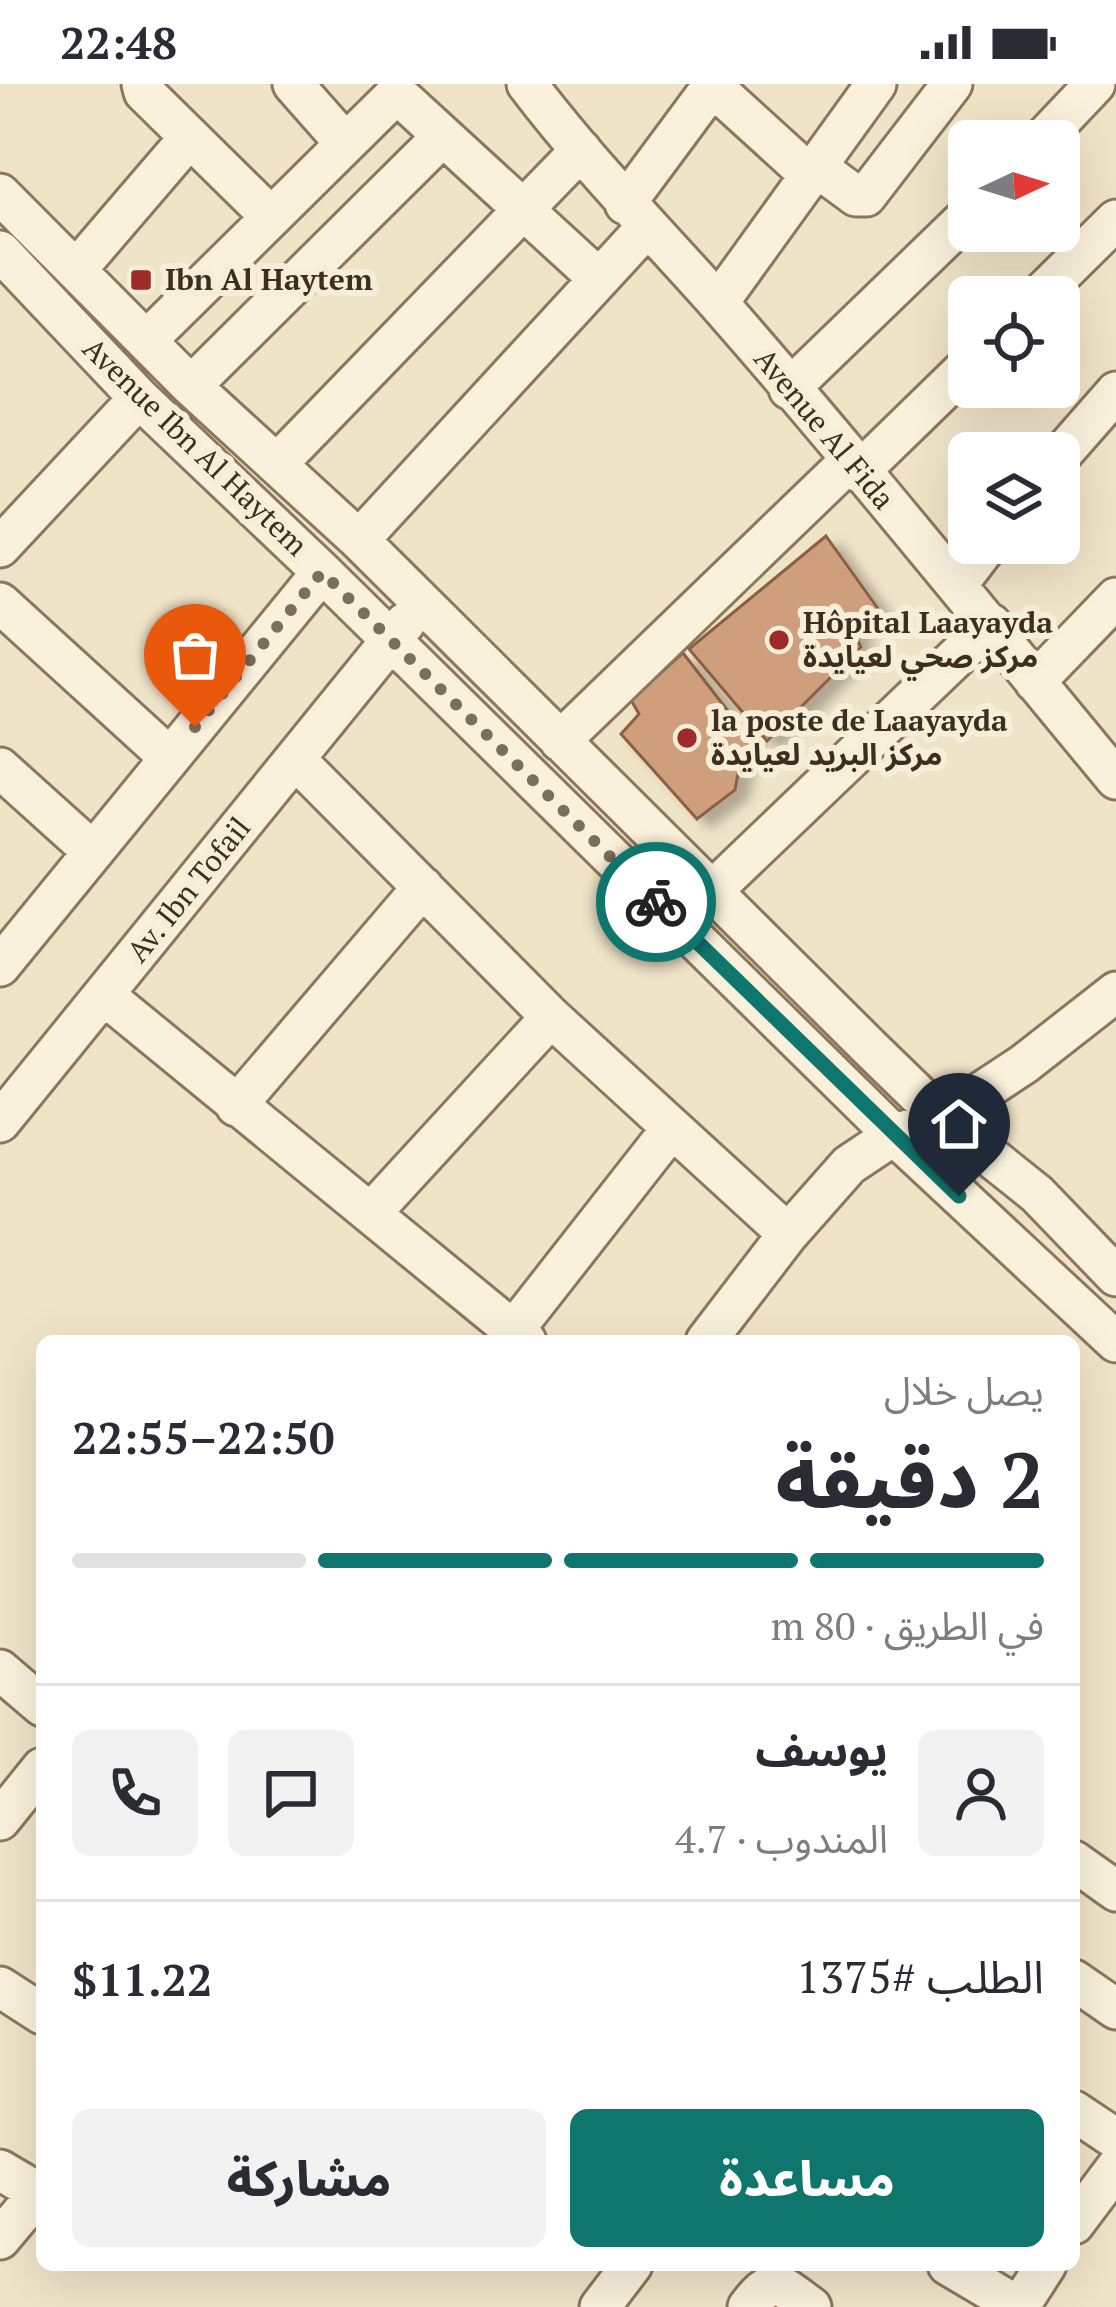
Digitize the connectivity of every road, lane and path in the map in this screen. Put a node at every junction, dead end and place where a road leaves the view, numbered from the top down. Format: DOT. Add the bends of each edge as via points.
graph roads {
  1 [pos="142,84"];
  2 [pos="876,84"];
  3 [pos="952,84"];
  4 [pos="1095,84"];
  5 [pos="712,85"];
  6 [pos="303,88"];
  7 [pos="537,88"];
  8 [pos="1061,120"];
  9 [pos="190,137"];
  10 [pos="442,137"];
  11 [pos="345,143"];
  12 [pos="581,150"];
  13 [pos="815,172"];
  14 [pos="0,194"];
  15 [pos="521,208"];
  16 [pos="636,216"];
  17 [pos="271,217"];
  18 [pos="1116,220"];
  19 [pos="948,235"];
  20 [pos="0,251"];
  21 [pos="76,270"];
  22 [pos="1059,276"];
  23 [pos="599,279"];
  24 [pos="718,303"];
  25 [pos="147,340"];
  26 [pos="948,383"];
  27 [pos="191,386"];
  28 [pos="790,389"];
  29 [pos="1116,392"];
  30 [pos="139,398"];
  31 [pos="1080,433"];
  32 [pos="278,464"];
  33 [pos="855,466"];
  34 [pos="359,540"];
  35 [pos="0,548"];
  36 [pos="972,564"];
  37 [pos="322,572"];
  38 [pos="956,585"];
  39 [pos="1116,598"];
  40 [pos="420,601"];
  41 [pos="0,603"];
  42 [pos="991,624"];
  43 [pos="392,644"];
  44 [pos="1035,682"];
  45 [pos="560,741"];
  46 [pos="170,758"];
  47 [pos="295,759"];
  48 [pos="0,768"];
  49 [pos="1116,779"];
  50 [pos="92,850"];
  51 [pos="423,887"];
  52 [pos="711,892"];
  53 [pos="0,966"];
  54 [pos="1116,992"];
  55 [pos="104,995"];
  56 [pos="551,1016"];
  57 [pos="236,1106"];
  58 [pos="942,1118"];
  59 [pos="0,1122"];
  60 [pos="672,1128"];
  61 [pos="894,1136"];
  62 [pos="371,1213"];
  63 [pos="788,1234"];
  64 [pos="1116,1276"];
  65 [pos="1092,1333"];
  66 [pos="519,1335"];
  67 [pos="521,1335"];
  68 [pos="711,1335"];
  69 [pos="0,1670"];
  70 [pos="36,1701"];
  71 [pos="36,1775"];
  72 [pos="0,1820"];
  73 [pos="1080,1865"];
  74 [pos="1116,1892"];
  75 [pos="1080,1984"];
  76 [pos="0,1987"];
  77 [pos="1116,2009"];
  78 [pos="36,2010"];
  79 [pos="1080,2115"];
  80 [pos="1116,2139"];
  81 [pos="1116,2168"];
  82 [pos="0,2170"];
  83 [pos="36,2189"];
  84 [pos="36,2196"];
  85 [pos="1080,2216"];
  86 [pos="0,2239"];
  87 [pos="627,2271"];
  88 [pos="958,2271"];
  89 [pos="1042,2271"];
  90 [pos="600,2307"];
  91 [pos="748,2307"];
  92 [pos="812,2307"];
  93 [pos="1019,2307"];
  1 -- 9 [label="street"];
  2 -- 13 [label="street"];
  3 -- 13 [label="street" via="866,196"];
  4 -- 8 [label="street"];
  5 -- 13 [label="street"];
  5 -- 16 [label="street"];
  6 -- 11 [label="street"];
  7 -- 12 [label="street, Avenue Al Fida"];
  9 -- 17 [label="street"];
  9 -- 21 [label="street"];
  10 -- 11 [label="street" via="393,97"];
  10 -- 15 [label="street"];
  10 -- 27 [label="street"];
  11 -- 17 [label="street"];
  12 -- 15 [label="street"];
  12 -- 16 [label="street, Avenue Al Fida"];
  13 -- 24 [label="street"];
  14 -- 21 [label="street, Avenue Ibn Al Haytem"];
  15 -- 23 [label="street"];
  15 -- 32 [label="street"];
  16 -- 23 [label="street"];
  16 -- 24 [label="street, Avenue Al Fida"];
  17 -- 25 [label="street"];
  18 -- 22 [label="street"];
  19 -- 28 [label="street"];
  20 -- 30 [label="street, Avenue Ibn Al Haytem"];
  21 -- 25 [label="street, Avenue Ibn Al Haytem"];
  23 -- 34 [label="street"];
  24 -- 28 [label="street, Avenue Al Fida"];
  25 -- 27 [label="street, Avenue Ibn Al Haytem"];
  26 -- 33 [label="street"];
  27 -- 32 [label="street, Avenue Ibn Al Haytem"];
  28 -- 33 [label="street, Avenue Al Fida"];
  29 -- 31 [label="street"];
  30 -- 35 [label="street"];
  30 -- 37 [label="street, Avenue Ibn Al Haytem"];
  32 -- 34 [label="street, Avenue Ibn Al Haytem"];
  33 -- 38 [label="street, Avenue Al Fida"];
  33 -- 45 [label="street"];
  34 -- 40 [label="street, Avenue Ibn Al Haytem"];
  36 -- 38 [label="street"];
  37 -- 43 [label="street, Avenue Ibn Al Haytem"];
  37 -- 46 [label="street"];
  38 -- 42 [label="street, Avenue Al Fida"];
  39 -- 44 [label="street"];
  40 -- 43 [label="street, Av. Ibn Tofail"];
  40 -- 45 [label="street, Avenue Ibn Al Haytem"];
  41 -- 46 [label="street"];
  42 -- 44 [label="street, Avenue Al Fida"];
  42 -- 52 [label="street"];
  43 -- 47 [label="street, Av. Ibn Tofail"];
  43 -- 61 [label="street, Avenue Ibn Al Haytem"];
  44 -- 49 [label="street, Avenue Al Fida"];
  45 -- 52 [label="street, Avenue Ibn Al Haytem"];
  46 -- 50 [label="street"];
  47 -- 51 [label="street"];
  47 -- 55 [label="street, Av. Ibn Tofail"];
  48 -- 50 [label="street"];
  50 -- 53 [label="street"];
  51 -- 56 [label="street"];
  51 -- 57 [label="street"];
  52 -- 58 [label="street, Avenue Ibn Al Haytem"];
  54 -- 58 [label="street"];
  55 -- 57 [label="street"];
  55 -- 59 [label="street, Av. Ibn Tofail"];
  56 -- 60 [label="street"];
  56 -- 62 [label="street"];
  57 -- 62 [label="street"];
  58 -- 61 [label="street"];
  58 -- 64 [label="street, Avenue Ibn Al Haytem" via="1037,1195"];
  60 -- 63 [label="street"];
  60 -- 67 [label="street"];
  61 -- 63 [label="street" via="849,1165"];
  61 -- 65 [label="street, Avenue Ibn Al Haytem"];
  62 -- 66 [label="street"];
  63 -- 68 [label="street"];
  69 -- 70 [label="street"];
  71 -- 72 [label="street"];
  73 -- 74 [label="street"];
  75 -- 77 [label="street"];
  76 -- 78 [label="street"];
  79 -- 80 [label="street"];
  81 -- 85 [label="street"];
  82 -- 83 [label="street"];
  84 -- 86 [label="street"];
  87 -- 90 [label="street"];
  88 -- 93 [label="street"];
  89 -- 93 [label="street"];
  91 -- 92 [label="street" via="765,2285 776,2284"];
}
